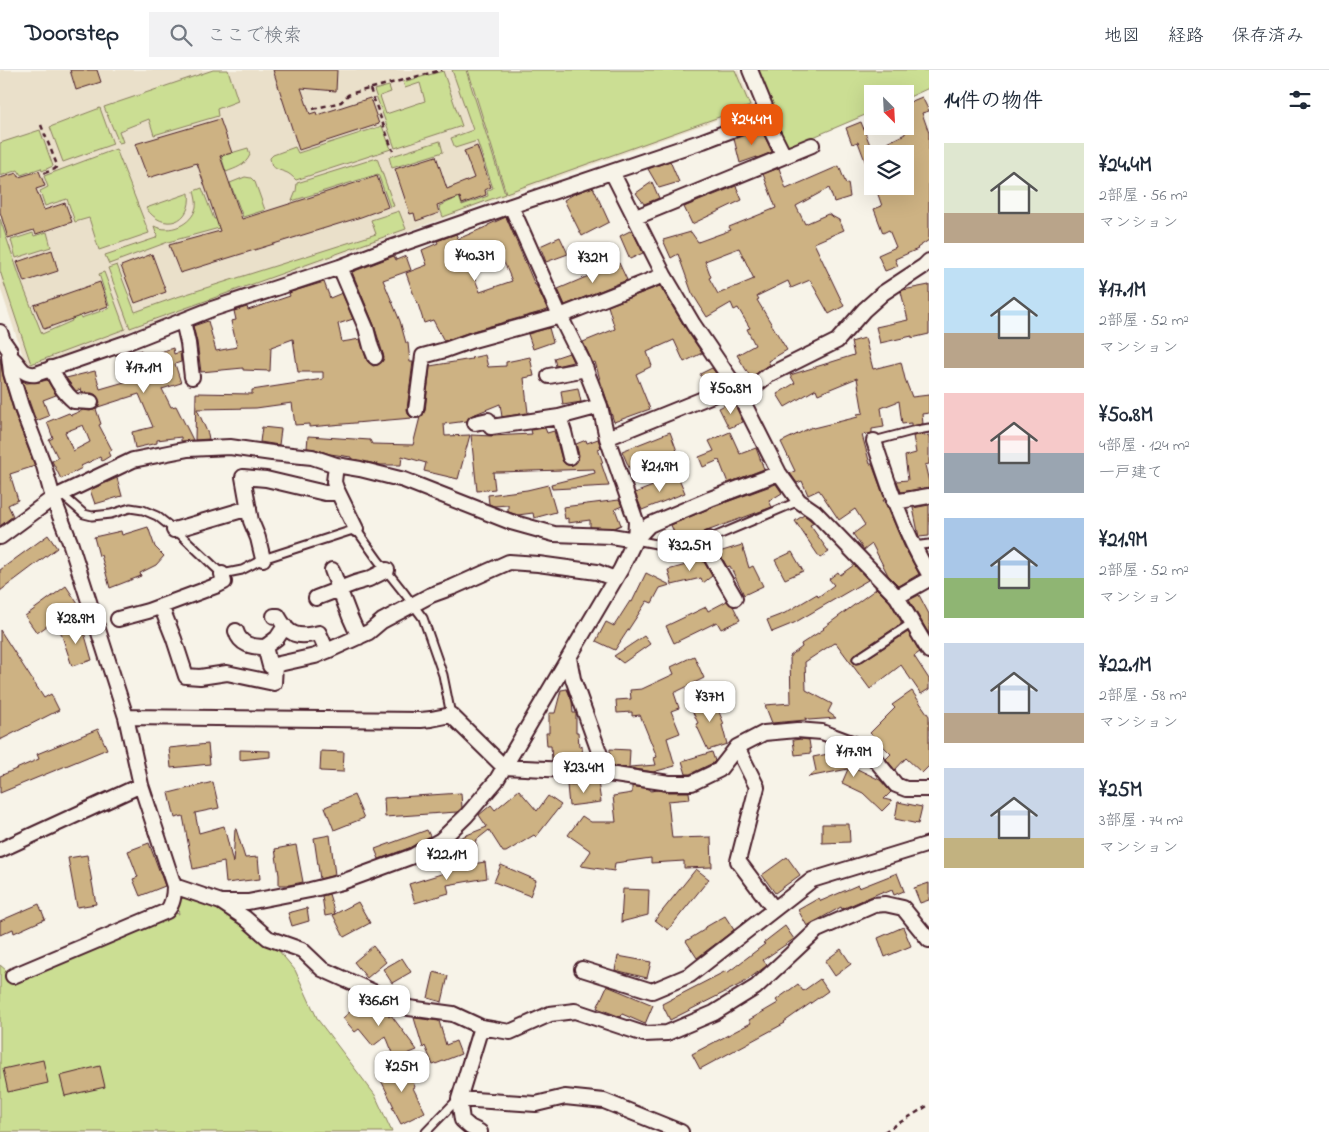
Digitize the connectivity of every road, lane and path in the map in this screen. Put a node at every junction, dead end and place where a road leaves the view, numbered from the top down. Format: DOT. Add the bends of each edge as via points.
graph roads {
  1 [pos="442,70"];
  2 [pos="750,70"];
  3 [pos="370,89"];
  4 [pos="313,109"];
  5 [pos="764,116"];
  6 [pos="42,125"];
  7 [pos="812,145"];
  8 [pos="393,151"];
  9 [pos="784,156"];
  10 [pos="612,172"];
  11 [pos="42,174"];
  12 [pos="511,206"];
  13 [pos="636,217"];
  14 [pos="929,261"];
  15 [pos="340,267"];
  16 [pos="929,273"];
  17 [pos="664,275"];
  18 [pos="909,276"];
  19 [pos="560,316"];
  20 [pos="183,321"];
  21 [pos="1,339"];
  22 [pos="9,356"];
  23 [pos="375,356"];
  24 [pos="50,368"];
  25 [pos="586,369"];
  26 [pos="549,376"];
  27 [pos="192,377"];
  28 [pos="738,392"];
  29 [pos="91,402"];
  30 [pos="600,406"];
  31 [pos="416,410"];
  32 [pos="559,417"];
  33 [pos="475,423"];
  34 [pos="929,428"];
  35 [pos="607,438"];
  36 [pos="874,441"];
  37 [pos="570,457"];
  38 [pos="336,465"];
  39 [pos="779,473"];
  40 [pos="338,493"];
  41 [pos="57,496"];
  42 [pos="929,496"];
  43 [pos="799,501"];
  44 [pos="894,502"];
  45 [pos="249,508"];
  46 [pos="356,529"];
  47 [pos="174,530"];
  48 [pos="0,537"];
  49 [pos="709,539"];
  50 [pos="635,540"];
  51 [pos="929,544"];
  52 [pos="913,546"];
  53 [pos="263,559"];
  54 [pos="332,570"];
  55 [pos="386,570"];
  56 [pos="222,574"];
  57 [pos="929,574"];
  58 [pos="615,579"];
  59 [pos="929,579"];
  60 [pos="339,590"];
  61 [pos="897,597"];
  62 [pos="316,598"];
  63 [pos="735,598"];
  64 [pos="412,604"];
  65 [pos="161,606"];
  66 [pos="274,616"];
  67 [pos="118,619"];
  68 [pos="912,623"];
  69 [pos="285,626"];
  70 [pos="236,631"];
  71 [pos="359,637"];
  72 [pos="265,647"];
  73 [pos="327,650"];
  74 [pos="929,651"];
  75 [pos="569,658"];
  76 [pos="857,660"];
  77 [pos="275,665"];
  78 [pos="452,714"];
  79 [pos="126,717"];
  80 [pos="737,747"];
  81 [pos="504,767"];
  82 [pos="607,774"];
  83 [pos="141,784"];
  84 [pos="929,789"];
  85 [pos="929,844"];
  86 [pos="0,850"];
  87 [pos="174,886"];
  88 [pos="222,902"];
  89 [pos="774,909"];
  90 [pos="929,940"];
  91 [pos="582,969"];
  92 [pos="13,976"];
  93 [pos="481,1027"];
  94 [pos="459,1099"];
  95 [pos="929,1105"];
  96 [pos="426,1132"];
  97 [pos="480,1132"];
  98 [pos="681,1132"];
  99 [pos="884,1132"];
  1 -- 3 [label="path"];
  2 -- 5 [label="street" via="766,109"];
  3 -- 4 [label="path" via="348,95 341,102"];
  3 -- 8 [label="path"];
  5 -- 9 [label="street"];
  5 -- 10 [label="street"];
  6 -- 11 [label="path" via="57,165"];
  7 -- 9 [label="street"];
  9 -- 13 [label="street"];
  10 -- 12 [label="street"];
  10 -- 13 [label="street"];
  12 -- 15 [label="street"];
  12 -- 19 [label="street"];
  13 -- 17 [label="street"];
  14 -- 18 [label="street"];
  15 -- 20 [label="street"];
  15 -- 23 [label="street"];
  16 -- 18 [label="street"];
  17 -- 19 [label="street"];
  17 -- 28 [label="street"];
  18 -- 28 [label="street" via="864,310 837,341"];
  19 -- 25 [label="street"];
  19 -- 31 [label="street" via="423,356"];
  20 -- 24 [label="street"];
  20 -- 27 [label="street"];
  21 -- 22 [label="street" via="10,351"];
  22 -- 24 [label="street" via="29,375"];
  22 -- 41 [label="street" via="12,378 30,434"];
  24 -- 29 [label="street" via="65,393 74,401"];
  25 -- 26 [label="street"];
  25 -- 30 [label="street"];
  28 -- 35 [label="street"];
  28 -- 39 [label="street"];
  30 -- 32 [label="street"];
  30 -- 35 [label="street"];
  32 -- 33 [label="street" via="491,427 488,420"];
  32 -- 37 [label="street"];
  34 -- 36 [label="lane"];
  35 -- 50 [label="street" via="636,522"];
  36 -- 44 [label="street"];
  38 -- 40 [label="street" via="334,482"];
  38 -- 41 [label="street" via="312,457 230,446 188,449 133,460"];
  38 -- 50 [label="street" via="404,480 511,522 554,534"];
  39 -- 43 [label="street"];
  39 -- 50 [label="street" via="649,525"];
  40 -- 45 [label="street" via="243,477"];
  40 -- 46 [label="street"];
  41 -- 47 [label="lane" via="92,516 130,508 143,510 157,516"];
  41 -- 48 [label="street"];
  41 -- 79 [label="street"];
  42 -- 44 [label="street"];
  43 -- 49 [label="lane"];
  43 -- 61 [label="street" via="815,512"];
  44 -- 52 [label="street"];
  45 -- 47 [label="street"];
  45 -- 53 [label="street"];
  46 -- 53 [label="lane"];
  46 -- 55 [label="lane"];
  47 -- 56 [label="lane"];
  49 -- 50 [label="lane" via="666,546"];
  49 -- 63 [label="street" via="706,548"];
  50 -- 58 [label="street"];
  51 -- 52 [label="lane"];
  52 -- 57 [label="street"];
  53 -- 56 [label="lane" via="242,570"];
  54 -- 60 [label="street"];
  55 -- 60 [label="street"];
  55 -- 64 [label="lane"];
  56 -- 65 [label="street" via="224,582"];
  58 -- 64 [label="street" via="597,572 509,562"];
  58 -- 75 [label="street"];
  59 -- 61 [label="street"];
  60 -- 62 [label="street"];
  60 -- 71 [label="street"];
  61 -- 68 [label="street"];
  64 -- 71 [label="street"];
  64 -- 78 [label="lane" via="423,618"];
  65 -- 67 [label="street"];
  65 -- 77 [label="street" via="186,676 227,673 274,684"];
  66 -- 69 [label="street" via="278,616"];
  68 -- 74 [label="street"];
  68 -- 76 [label="lane"];
  69 -- 72 [label="street"];
  69 -- 73 [label="street" via="298,636 319,633"];
  70 -- 72 [label="street" via="246,644"];
  71 -- 73 [label="street"];
  72 -- 77 [label="street" via="270,666"];
  73 -- 77 [label="street"];
  75 -- 81 [label="street"];
  75 -- 82 [label="street" via="573,679"];
  78 -- 79 [label="street" via="431,720"];
  78 -- 81 [label="street"];
  79 -- 83 [label="street"];
  80 -- 82 [label="street" via="719,770 692,783"];
  80 -- 84 [label="street" via="764,733 822,732 870,753 896,785 906,789"];
  80 -- 89 [label="street" via="758,787 738,861"];
  81 -- 82 [label="street"];
  81 -- 88 [label="street" via="466,816 441,840 413,856 310,890 248,902"];
  83 -- 86 [label="street"];
  83 -- 87 [label="street"];
  85 -- 89 [label="street" via="812,880"];
  87 -- 88 [label="street"];
  87 -- 92 [label="street" via="174,897 167,912"];
  88 -- 93 [label="street" via="268,938 302,950 322,969 409,1008 454,1014"];
  89 -- 91 [label="street" via="690,975 652,990"];
  90 -- 93 [label="street" via="902,908 874,905 817,930 756,987 714,1013 667,1034 644,1034 575,1011 550,1014 510,1032"];
  93 -- 94 [label="street"];
  94 -- 96 [label="lane"];
  94 -- 97 [label="street" via="462,1120"];
  94 -- 98 [label="street" via="536,1104 565,1097 604,1102"];
  95 -- 99 [label="path"];
}
